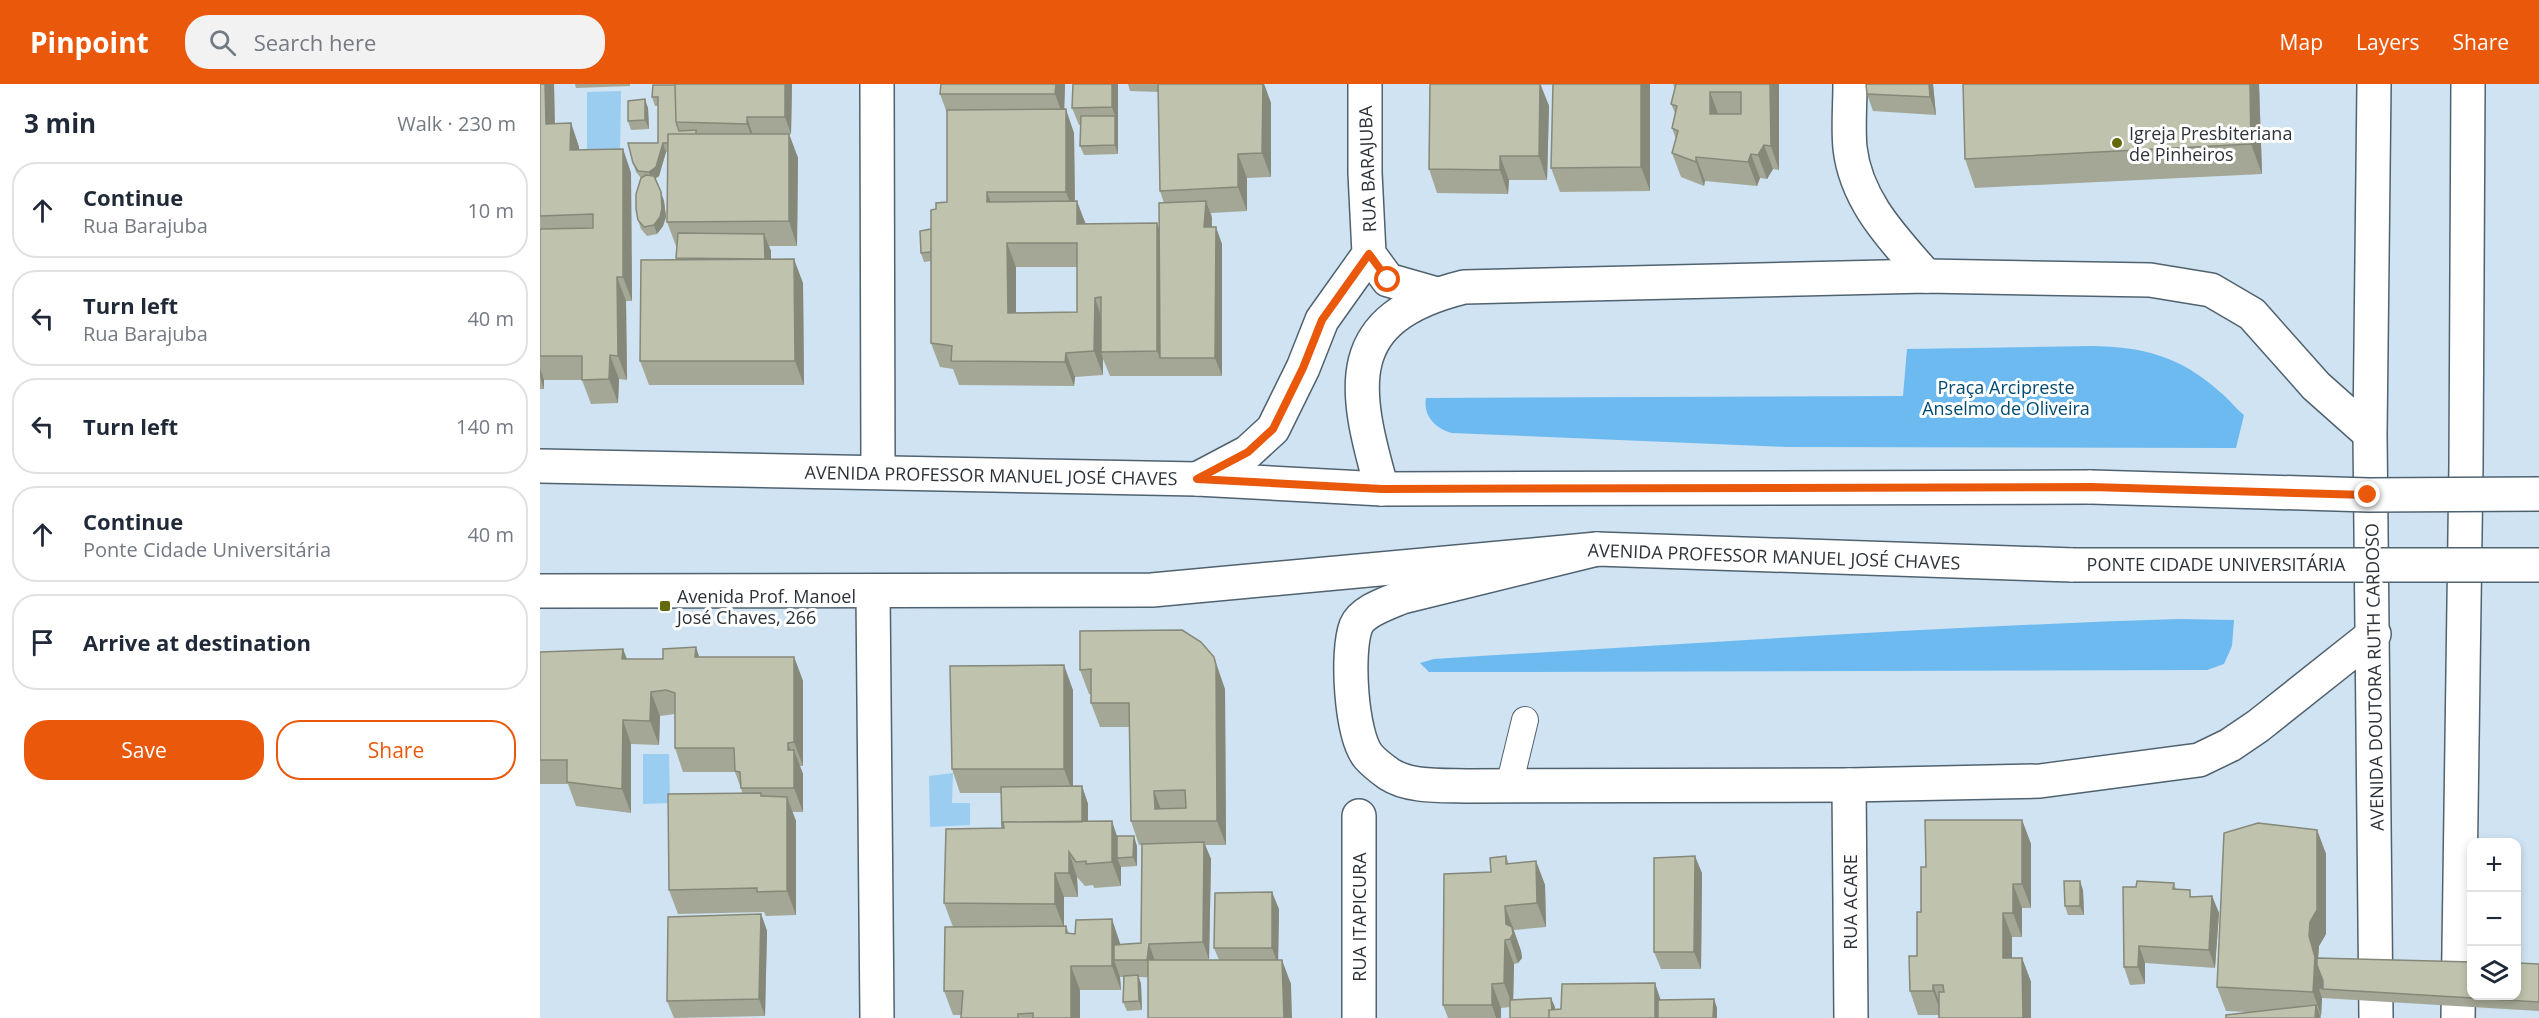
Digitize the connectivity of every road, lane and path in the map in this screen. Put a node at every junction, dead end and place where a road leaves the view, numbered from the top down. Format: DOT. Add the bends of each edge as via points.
graph roads {
  1 [pos="877,84"];
  2 [pos="1365,84"];
  3 [pos="1850,84"];
  4 [pos="2374,84"];
  5 [pos="2468,84"];
  6 [pos="1369,254"];
  7 [pos="1926,276"];
  8 [pos="1437,294"];
  9 [pos="2370,434"];
  10 [pos="540,466"];
  11 [pos="878,471"];
  12 [pos="1197,479"];
  13 [pos="1382,489"];
  14 [pos="2539,494"];
  15 [pos="1597,549"];
  16 [pos="2073,565"];
  17 [pos="2539,565"];
  18 [pos="540,591"];
  19 [pos="873,592"];
  20 [pos="2374,634"];
  21 [pos="1525,720"];
  22 [pos="1849,785"];
  23 [pos="1509,786"];
  24 [pos="1359,816"];
  25 [pos="877,1018"];
  26 [pos="1359,1018"];
  27 [pos="1851,1018"];
  28 [pos="2376,1018"];
  29 [pos="2458,1018"];
  1 -- 11 [label="main road"];
  2 -- 6 [label="main road, RUA BARAJUBA"];
  3 -- 7 [label="main road" via="1850,148 1860,188 1882,225"];
  4 -- 9 [label="main road, AVENIDA DOUTORA RUTH CARDOSO"];
  5 -- 29 [label="main road"];
  6 -- 8 [label="main road, RUA BARAJUBA" via="1388,280"];
  6 -- 12 [label="main road, RUA BARAJUBA" via="1322,320 1273,429 1248,452"];
  7 -- 8 [label="main road" via="1533,284 1464,287"];
  7 -- 9 [label="main road" via="2150,280 2211,290 2252,314 2316,386"];
  8 -- 13 [label="main road" via="1398,313 1379,332 1364,362 1360,388 1365,428"];
  9 -- 20 [label="main road, AVENIDA DOUTORA RUTH CARDOSO"];
  10 -- 11 [label="main road, AVENIDA PROFESSOR MANUEL JOSÉ CHAVES"];
  11 -- 12 [label="main road, AVENIDA PROFESSOR MANUEL JOSÉ CHAVES"];
  12 -- 13 [label="main road, AVENIDA PROFESSOR MANUEL JOSÉ CHAVES"];
  13 -- 14 [label="main road, AVENIDA PROFESSOR MANUEL JOSÉ CHAVES, bridge" via="2091,487 2368,495"];
  15 -- 16 [label="main road, AVENIDA PROFESSOR MANUEL JOSÉ CHAVES"];
  15 -- 19 [label="main road, AVENIDA PROFESSOR MANUEL JOSÉ CHAVES" via="1152,590"];
  15 -- 23 [label="main road" via="1402,597 1356,624 1349,664 1357,724 1367,755 1390,775 1415,783"];
  16 -- 17 [label="main road, PONTE CIDADE UNIVERSITÁRIA, bridge"];
  18 -- 19 [label="main road, AVENIDA PROFESSOR MANUEL JOSÉ CHAVES"];
  19 -- 25 [label="main road"];
  20 -- 22 [label="main road" via="2258,726 2199,760 2040,781"];
  20 -- 28 [label="main road, AVENIDA DOUTORA RUTH CARDOSO"];
  21 -- 23 [label="lane"];
  22 -- 23 [label="main road"];
  22 -- 27 [label="main road, RUA ACARE"];
  24 -- 26 [label="main road, RUA ITAPICURA"];
}
